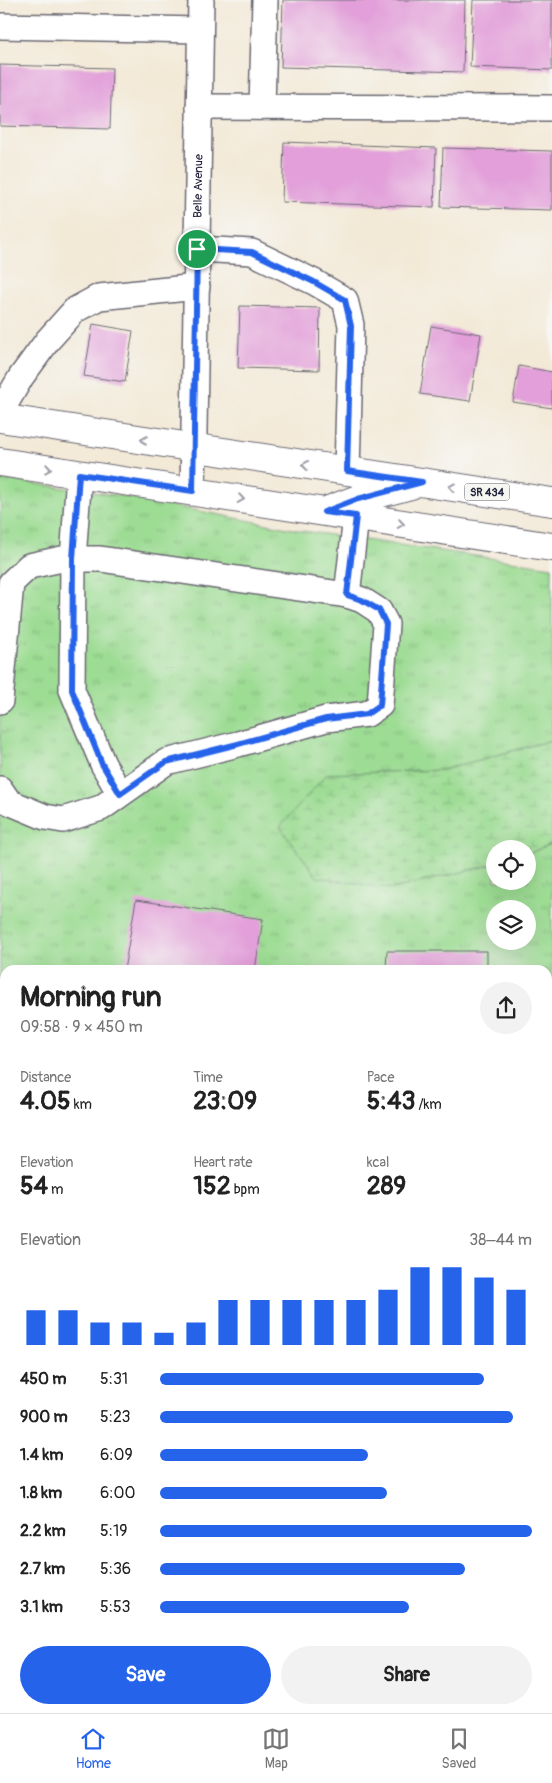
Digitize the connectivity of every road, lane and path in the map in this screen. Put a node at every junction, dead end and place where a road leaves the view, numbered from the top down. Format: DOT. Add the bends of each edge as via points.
graph roads {
  1 [pos="201,0"];
  2 [pos="265,0"];
  3 [pos="0,26"];
  4 [pos="200,30"];
  5 [pos="199,107"];
  6 [pos="262,107"];
  7 [pos="552,108"];
  8 [pos="197,249"];
  9 [pos="196,287"];
  10 [pos="0,414"];
  11 [pos="0,418"];
  12 [pos="194,448"];
  13 [pos="0,462"];
  14 [pos="347,471"];
  15 [pos="79,474"];
  16 [pos="422,482"];
  17 [pos="193,491"];
  18 [pos="552,502"];
  19 [pos="324,512"];
  20 [pos="356,516"];
  21 [pos="552,547"];
  22 [pos="73,559"];
  23 [pos="347,595"];
  24 [pos="0,701"];
  25 [pos="0,789"];
  26 [pos="120,794"];
  1 -- 4 [label="street, Belle Avenue"];
  2 -- 6 [label="street"];
  3 -- 4 [label="street"];
  4 -- 5 [label="street, Belle Avenue"];
  5 -- 6 [label="street"];
  5 -- 8 [label="street, Belle Avenue"];
  6 -- 7 [label="street"];
  8 -- 9 [label="street, Belle Avenue"];
  8 -- 14 [label="street" via="252,252 345,300 351,326"];
  9 -- 10 [label="street" via="100,297 75,310 21,377"];
  9 -- 12 [label="street, Belle Avenue"];
  12 -- 11 [label="main road, SR 434, one-way"];
  14 -- 12 [label="main road, SR 434, one-way"];
  12 -- 17 [label="street, Belle Avenue"];
  13 -- 15 [label="main road, one-way"];
  14 -- 16 [label="main road, SR 434"];
  15 -- 17 [label="main road"];
  15 -- 22 [label="street"];
  18 -- 16 [label="main road, SR 434, one-way"];
  16 -- 19 [label="main road"];
  17 -- 19 [label="main road, one-way"];
  19 -- 20 [label="main road"];
  20 -- 21 [label="main road, one-way"];
  20 -- 23 [label="street"];
  22 -- 23 [label="street" via="100,559"];
  22 -- 24 [label="street" via="29,566 11,583"];
  22 -- 26 [label="street" via="72,690 102,764"];
  23 -- 26 [label="street" via="379,610 386,624 380,705 367,714 326,719 166,762"];
  25 -- 26 [label="street" via="9,802 45,817 63,820 101,808"];
}
